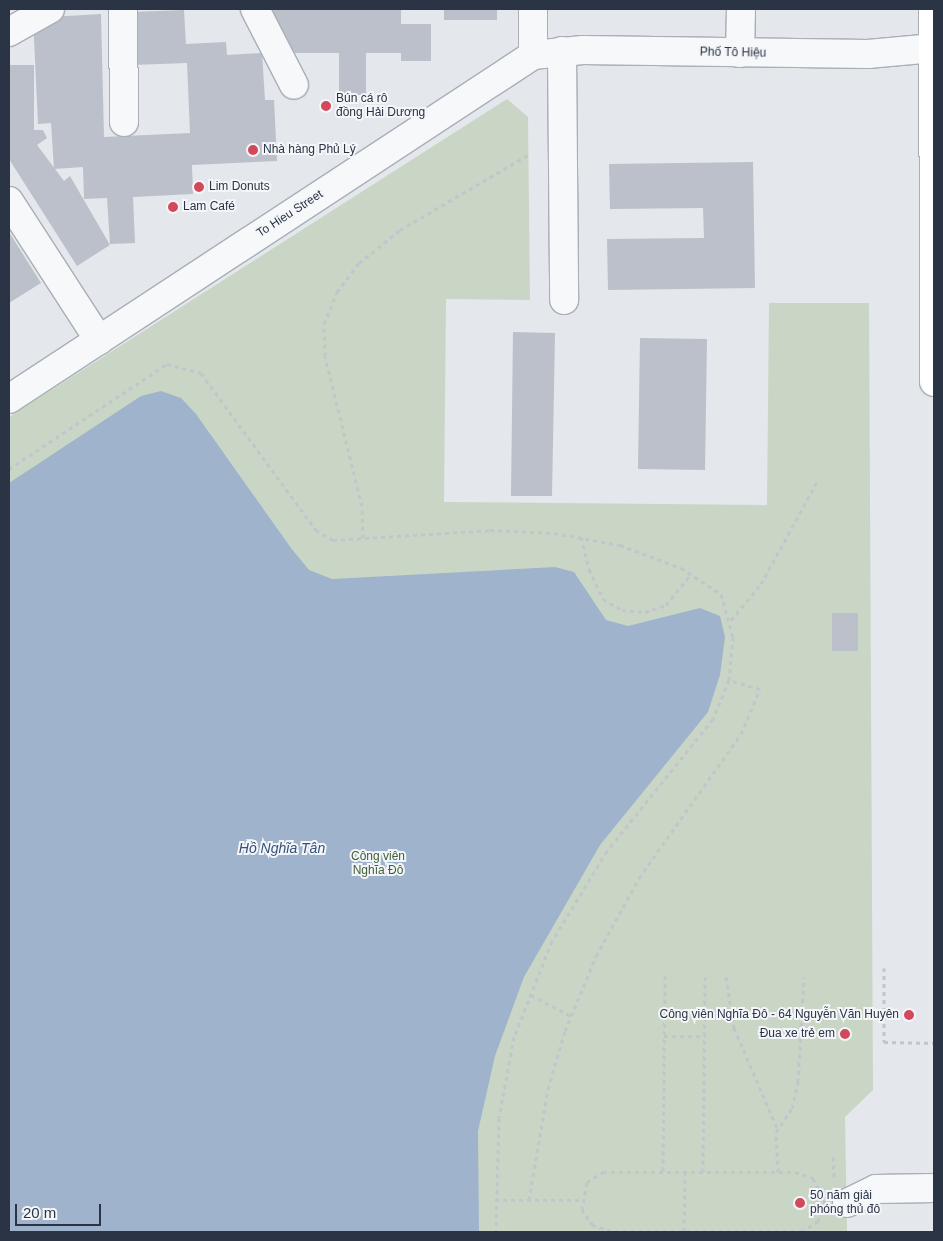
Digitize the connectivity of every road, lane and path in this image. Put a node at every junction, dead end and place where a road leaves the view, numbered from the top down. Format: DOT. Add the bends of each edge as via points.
graph roads {
  1 [pos="50,9"];
  2 [pos="123,9"];
  3 [pos="255,9"];
  4 [pos="533,9"];
  5 [pos="741,9"];
  6 [pos="933,9"];
  7 [pos="9,32"];
  8 [pos="934,48"];
  9 [pos="562,51"];
  10 [pos="740,53"];
  11 [pos="533,55"];
  12 [pos="294,85"];
  13 [pos="124,122"];
  14 [pos="528,156"];
  15 [pos="9,201"];
  16 [pos="564,300"];
  17 [pos="99,340"];
  18 [pos="934,382"];
  19 [pos="9,399"];
  20 [pos="9,468"];
  21 [pos="818,480"];
  22 [pos="581,537"];
  23 [pos="363,538"];
  24 [pos="691,574"];
  25 [pos="731,620"];
  26 [pos="729,680"];
  27 [pos="884,968"];
  28 [pos="665,976"];
  29 [pos="705,977"];
  30 [pos="726,977"];
  31 [pos="804,977"];
  32 [pos="531,995"];
  33 [pos="571,1016"];
  34 [pos="664,1036"];
  35 [pos="705,1036"];
  36 [pos="934,1043"];
  37 [pos="778,1128"];
  38 [pos="663,1171"];
  39 [pos="685,1171"];
  40 [pos="703,1172"];
  41 [pos="778,1172"];
  42 [pos="934,1188"];
  43 [pos="495,1200"];
  44 [pos="529,1200"];
  45 [pos="581,1200"];
  46 [pos="847,1203"];
  47 [pos="496,1232"];
  48 [pos="684,1232"];
  1 -- 7 [label="street"];
  2 -- 13 [label="street"];
  3 -- 12 [label="street"];
  4 -- 11 [label="street"];
  5 -- 10 [label="street"];
  6 -- 8 [label="main road"];
  8 -- 10 [label="street, Phố Tô Hiệu" via="868,54"];
  8 -- 18 [label="main road"];
  9 -- 10 [label="street, Phố Tô Hiệu"];
  9 -- 11 [label="street, Phố Tô Hiệu"];
  9 -- 16 [label="street"];
  11 -- 17 [label="street, To Hieu Street"];
  14 -- 23 [label="path" via="400,230 359,263 338,292 324,324 325,356 362,506"];
  15 -- 17 [label="street"];
  17 -- 19 [label="street, To Hieu Street"];
  20 -- 23 [label="path" via="167,364 201,373 316,530 333,540"];
  21 -- 25 [label="path" via="761,584"];
  22 -- 23 [label="path" via="490,530"];
  22 -- 24 [label="path" via="620,546"];
  22 -- 24 [label="path" via="589,569 603,599 622,610 645,612 666,605"];
  24 -- 25 [label="path" via="722,594"];
  25 -- 26 [label="path"];
  26 -- 32 [label="path" via="714,718 607,851 552,941"];
  26 -- 33 [label="path" via="760,689 741,734 639,878 596,956"];
  27 -- 36 [label="path" via="884,1042"];
  28 -- 34 [label="path"];
  29 -- 35 [label="path"];
  30 -- 37 [label="path" via="734,1028"];
  31 -- 37 [label="path" via="796,1098"];
  32 -- 33 [label="path"];
  32 -- 43 [label="path" via="514,1038 499,1118"];
  33 -- 44 [label="path" via="534,1147"];
  34 -- 35 [label="path"];
  34 -- 38 [label="path"];
  35 -- 40 [label="path"];
  37 -- 41 [label="path"];
  38 -- 39 [label="path"];
  38 -- 45 [label="path" via="603,1172 587,1182"];
  39 -- 40 [label="path"];
  39 -- 48 [label="path"];
  40 -- 41 [label="path"];
  41 -- 48 [label="path" via="804,1174 820,1185 823,1212 811,1227 793,1232"];
  42 -- 46 [label="street" via="876,1189"];
  43 -- 44 [label="path"];
  43 -- 47 [label="path"];
  44 -- 45 [label="path"];
  45 -- 48 [label="path" via="586,1218 602,1230"];
}
